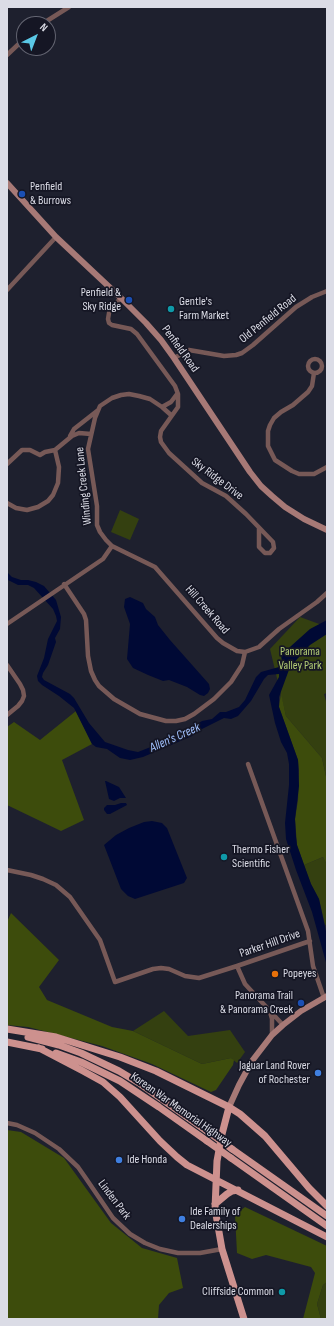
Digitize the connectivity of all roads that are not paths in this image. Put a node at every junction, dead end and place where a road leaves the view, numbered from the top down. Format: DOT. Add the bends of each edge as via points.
graph roads {
  1 [pos="69,7"];
  2 [pos="55,16"];
  3 [pos="16,47"];
  4 [pos="7,55"];
  5 [pos="8,186"];
  6 [pos="56,237"];
  7 [pos="7,290"];
  8 [pos="327,291"];
  9 [pos="121,298"];
  10 [pos="174,358"];
  11 [pos="314,373"];
  12 [pos="177,392"];
  13 [pos="162,407"];
  14 [pos="98,410"];
  15 [pos="171,415"];
  16 [pos="91,434"];
  17 [pos="68,438"];
  18 [pos="55,450"];
  19 [pos="7,464"];
  20 [pos="327,467"];
  21 [pos="7,503"];
  22 [pos="259,528"];
  23 [pos="327,530"];
  24 [pos="112,546"];
  25 [pos="64,584"];
  26 [pos="327,593"];
  27 [pos="7,624"];
  28 [pos="245,652"];
  29 [pos="7,665"];
  30 [pos="7,715"];
  31 [pos="248,764"];
  32 [pos="7,870"];
  33 [pos="310,941"];
  34 [pos="237,966"];
  35 [pos="325,997"];
  36 [pos="268,1009"];
  37 [pos="283,1024"];
  38 [pos="7,1029"];
  39 [pos="7,1032"];
  40 [pos="272,1035"];
  41 [pos="7,1042"];
  42 [pos="39,1048"];
  43 [pos="230,1107"];
  44 [pos="7,1123"];
  45 [pos="215,1180"];
  46 [pos="239,1190"];
  47 [pos="215,1204"];
  48 [pos="327,1206"];
  49 [pos="327,1216"];
  50 [pos="327,1226"];
  51 [pos="327,1237"];
  52 [pos="222,1249"];
  53 [pos="244,1319"];
  1 -- 2 [label="street"];
  3 -- 4 [label="street"];
  5 -- 6 [label="main road, Penfield Road"];
  6 -- 7 [label="street"];
  6 -- 9 [label="main road, Penfield Road"];
  8 -- 10 [label="street, Old Penfield Road" via="296,307 242,353 224,356 189,350"];
  9 -- 10 [label="main road, Penfield Road" via="146,323"];
  9 -- 12 [label="street" via="112,307 109,323 131,329 137,334"];
  10 -- 23 [label="main road, Penfield Road" via="261,486 286,507"];
  11 -- 20 [label="street" via="312,386 308,392 274,418 268,431 268,446 275,460 299,474 314,474"];
  12 -- 13 [label="street" via="175,398"];
  12 -- 15 [label="street, Sky Ridge Drive" via="178,407"];
  13 -- 14 [label="street" via="150,399 129,394 112,398"];
  13 -- 15 [label="street"];
  14 -- 16 [label="street, Winding Creek Lane"];
  14 -- 17 [label="street" via="74,429"];
  15 -- 22 [label="street, Sky Ridge Drive" via="161,431 160,437 164,447 202,483 226,496"];
  16 -- 17 [label="street" via="79,433"];
  16 -- 24 [label="street, Winding Creek Lane" via="89,453 97,506 97,525"];
  17 -- 18 [label="street"];
  18 -- 19 [label="street" via="40,455 30,450 22,450"];
  18 -- 21 [label="street" via="58,483 48,501 38,508 27,510"];
  22 -- 22 [label="street, Sky Ridge Drive" via="273,542 274,548 270,553 265,553 259,547"];
  24 -- 25 [label="street" via="103,559"];
  24 -- 28 [label="street, Hill Creek Road" via="155,567 217,638 237,651"];
  25 -- 27 [label="street"];
  25 -- 28 [label="street" via="84,614 91,671 99,686 114,699 140,714 166,721 185,719 194,714 214,699 234,677 242,665"];
  26 -- 28 [label="street" via="259,647"];
  29 -- 30 [label="street" via="20,684 24,696 18,706"];
  31 -- 33 [label="street"];
  32 -- 34 [label="street, Parker Hill Drive" via="43,879 56,885 70,897 100,940 115,982 153,968 169,969 185,976 199,978"];
  33 -- 34 [label="street, Parker Hill Drive"];
  33 -- 35 [label="street" via="315,972"];
  34 -- 36 [label="street, Parker Hill Drive" via="245,984"];
  35 -- 37 [label="main road"];
  36 -- 37 [label="street, Parker Hill Drive"];
  36 -- 40 [label="street" via="272,1020"];
  37 -- 40 [label="main road"];
  38 -- 43 [label="main road" via="56,1037 120,1057 156,1071"];
  39 -- 49 [label="main road, Korean War Memorial Highway, bridge" via="59,1045 99,1061 139,1083"];
  40 -- 43 [label="main road" via="252,1061"];
  41 -- 42 [label="main road, Korean War Memorial Highway"];
  42 -- 45 [label="main road" via="102,1082 120,1096 177,1157"];
  42 -- 50 [label="main road, Korean War Memorial Highway, bridge" via="81,1062 120,1081"];
  43 -- 45 [label="main road" via="219,1147"];
  43 -- 48 [label="main road" via="265,1136"];
  44 -- 52 [label="street, Linden Park" via="35,1133 59,1149 78,1167 113,1218 130,1234 160,1249 178,1253"];
  45 -- 46 [label="main road"];
  45 -- 47 [label="main road"];
  46 -- 47 [label="main road" via="232,1191"];
  46 -- 51 [label="main road"];
  47 -- 52 [label="main road"];
  52 -- 53 [label="main road"];
}
